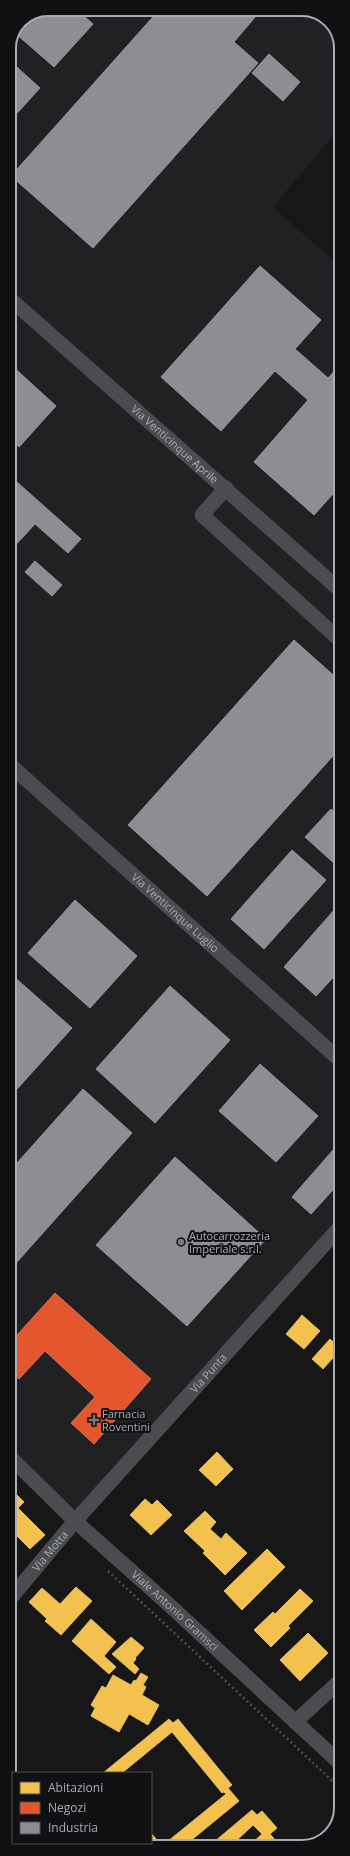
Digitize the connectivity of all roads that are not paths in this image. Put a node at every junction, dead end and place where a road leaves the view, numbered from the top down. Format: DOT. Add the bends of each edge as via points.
graph roads {
  1 [pos="16,304"];
  2 [pos="226,488"];
  3 [pos="334,585"];
  4 [pos="334,635"];
  5 [pos="16,770"];
  6 [pos="334,1055"];
  7 [pos="334,1234"];
  8 [pos="16,1463"];
  9 [pos="75,1521"];
  10 [pos="16,1592"];
  11 [pos="334,1686"];
  12 [pos="295,1722"];
  13 [pos="334,1758"];
  1 -- 2 [label="street, Via Venticinque Aprile"];
  2 -- 3 [label="street, Via Venticinque Aprile"];
  2 -- 4 [label="street" via="202,515"];
  5 -- 6 [label="street, Via Venticinque Luglio"];
  7 -- 9 [label="street, Via Punta"];
  8 -- 9 [label="street, Viale Antonio Gramsci"];
  9 -- 10 [label="street, Via Motta"];
  9 -- 12 [label="street, Viale Antonio Gramsci"];
  11 -- 12 [label="street"];
  12 -- 13 [label="street, Viale Antonio Gramsci"];
}
